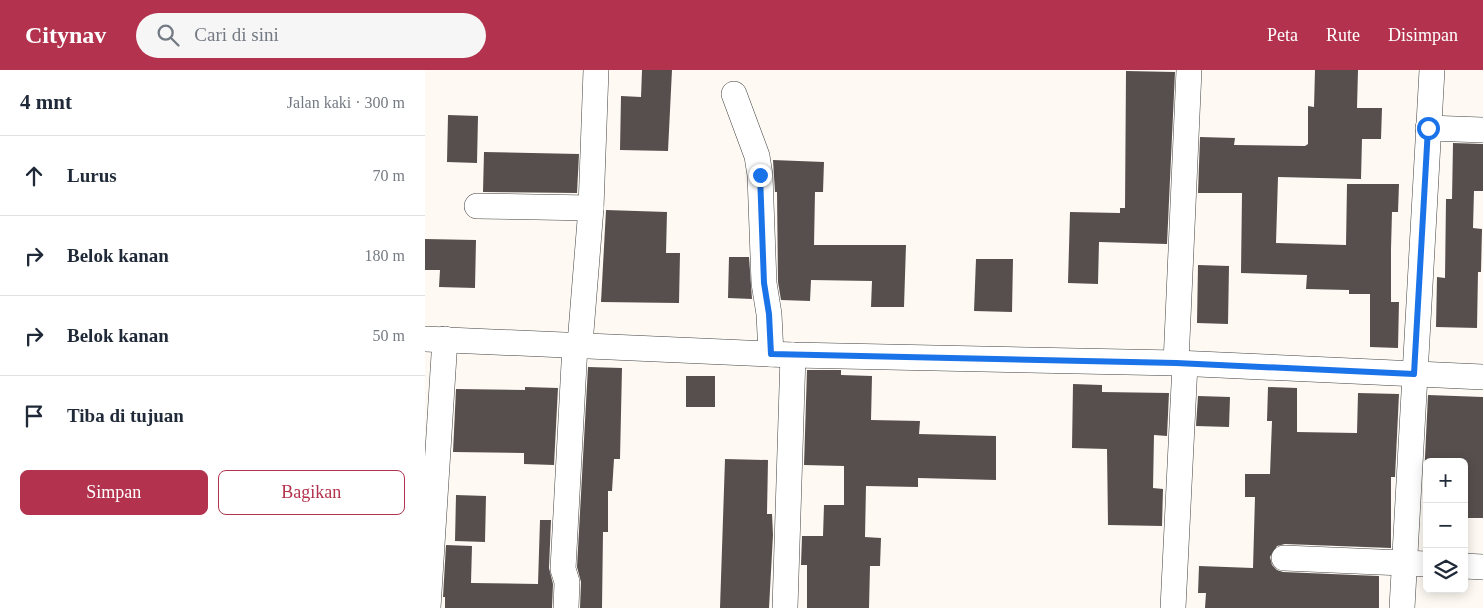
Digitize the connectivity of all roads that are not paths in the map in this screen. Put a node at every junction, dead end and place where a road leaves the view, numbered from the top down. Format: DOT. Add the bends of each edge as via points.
graph roads {
  1 [pos="597,70"];
  2 [pos="1189,70"];
  3 [pos="1432,70"];
  4 [pos="734,94"];
  5 [pos="1428,128"];
  6 [pos="1483,130"];
  7 [pos="477,206"];
  8 [pos="591,208"];
  9 [pos="435,339"];
  10 [pos="577,345"];
  11 [pos="782,355"];
  12 [pos="1181,364"];
  13 [pos="1414,374"];
  14 [pos="1483,376"];
  15 [pos="1284,558"];
  16 [pos="1415,563"];
  17 [pos="1468,566"];
  18 [pos="1483,567"];
  19 [pos="428,608"];
  20 [pos="566,608"];
  21 [pos="785,608"];
  22 [pos="1173,608"];
  23 [pos="1402,608"];
  1 -- 8 [label="street"];
  2 -- 12 [label="street"];
  3 -- 5 [label="street"];
  4 -- 11 [label="street" via="757,156 764,283 769,314"];
  5 -- 6 [label="street"];
  5 -- 13 [label="street"];
  7 -- 8 [label="street"];
  8 -- 10 [label="street"];
  9 -- 10 [label="street"];
  9 -- 19 [label="street"];
  10 -- 11 [label="street"];
  10 -- 20 [label="street" via="563,569 567,582"];
  11 -- 12 [label="street"];
  11 -- 21 [label="street"];
  12 -- 13 [label="street"];
  12 -- 22 [label="street"];
  13 -- 14 [label="street"];
  13 -- 16 [label="street"];
  15 -- 16 [label="street"];
  16 -- 23 [label="street"];
  17 -- 18 [label="street"];
}
